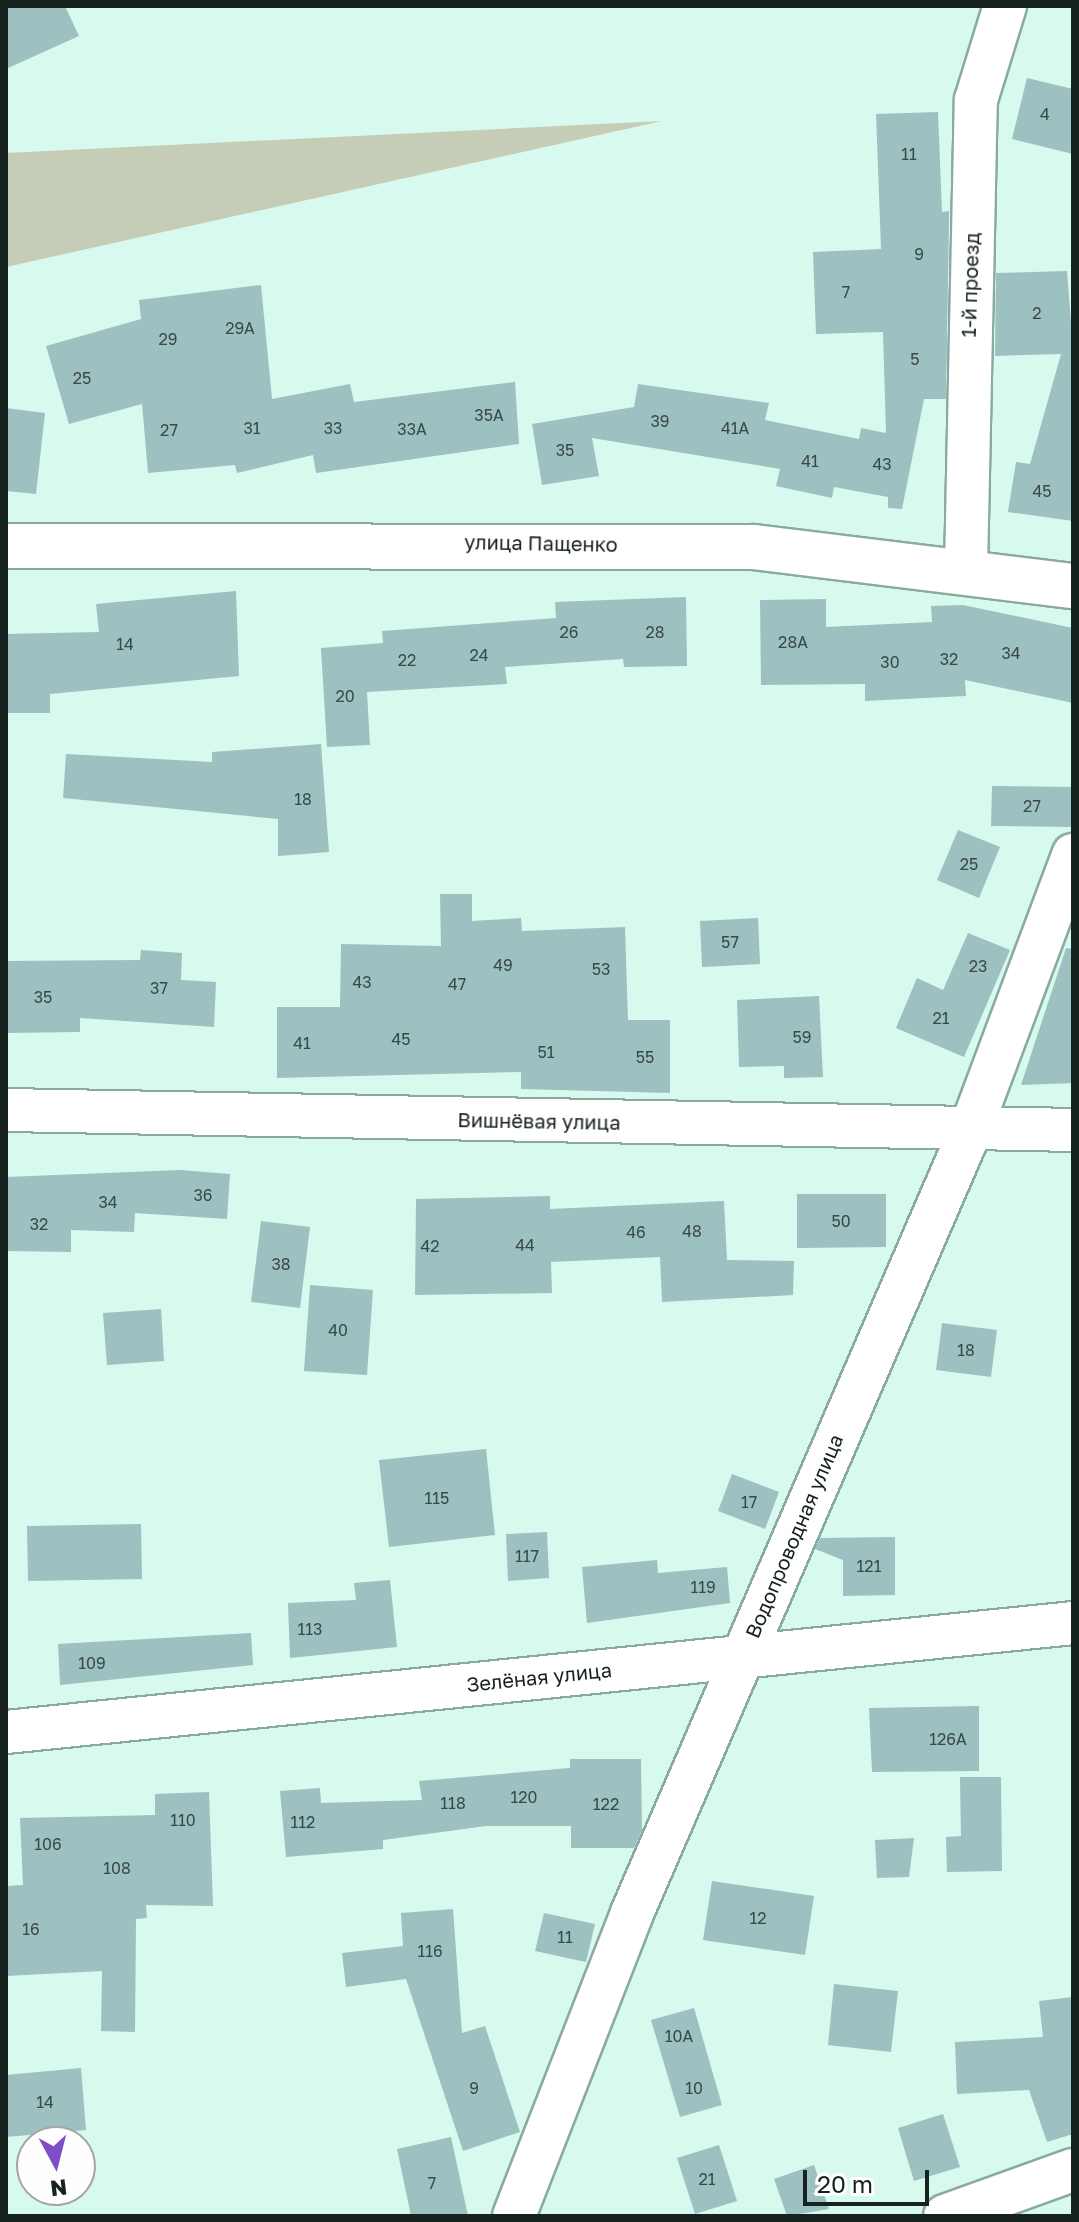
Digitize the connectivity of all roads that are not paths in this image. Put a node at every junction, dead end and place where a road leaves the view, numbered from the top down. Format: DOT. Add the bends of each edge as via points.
graph roads {
  1 [pos="1005,6"];
  2 [pos="6,546"];
  3 [pos="966,569"];
  4 [pos="1073,586"];
  5 [pos="1073,855"];
  6 [pos="6,1110"];
  7 [pos="1073,1130"];
  8 [pos="970,1131"];
  9 [pos="1073,1623"];
  10 [pos="743,1655"];
  11 [pos="6,1732"];
  12 [pos="1073,2170"];
  13 [pos="514,2216"];
  14 [pos="945,2216"];
  1 -- 3 [label="street, 1-й проезд" via="976,100"];
  2 -- 3 [label="street, улица Пащенко" via="754,547"];
  3 -- 4 [label="street, улица Пащенко"];
  5 -- 8 [label="street, Водопроводная улица"];
  6 -- 8 [label="street, Вишнёвая улица"];
  7 -- 8 [label="street, Вишнёвая улица"];
  8 -- 10 [label="street, Водопроводная улица"];
  9 -- 10 [label="street, Зелёная улица"];
  10 -- 11 [label="street, Зелёная улица"];
  10 -- 13 [label="street, Водопроводная улица"];
  12 -- 14 [label="street"];
}
